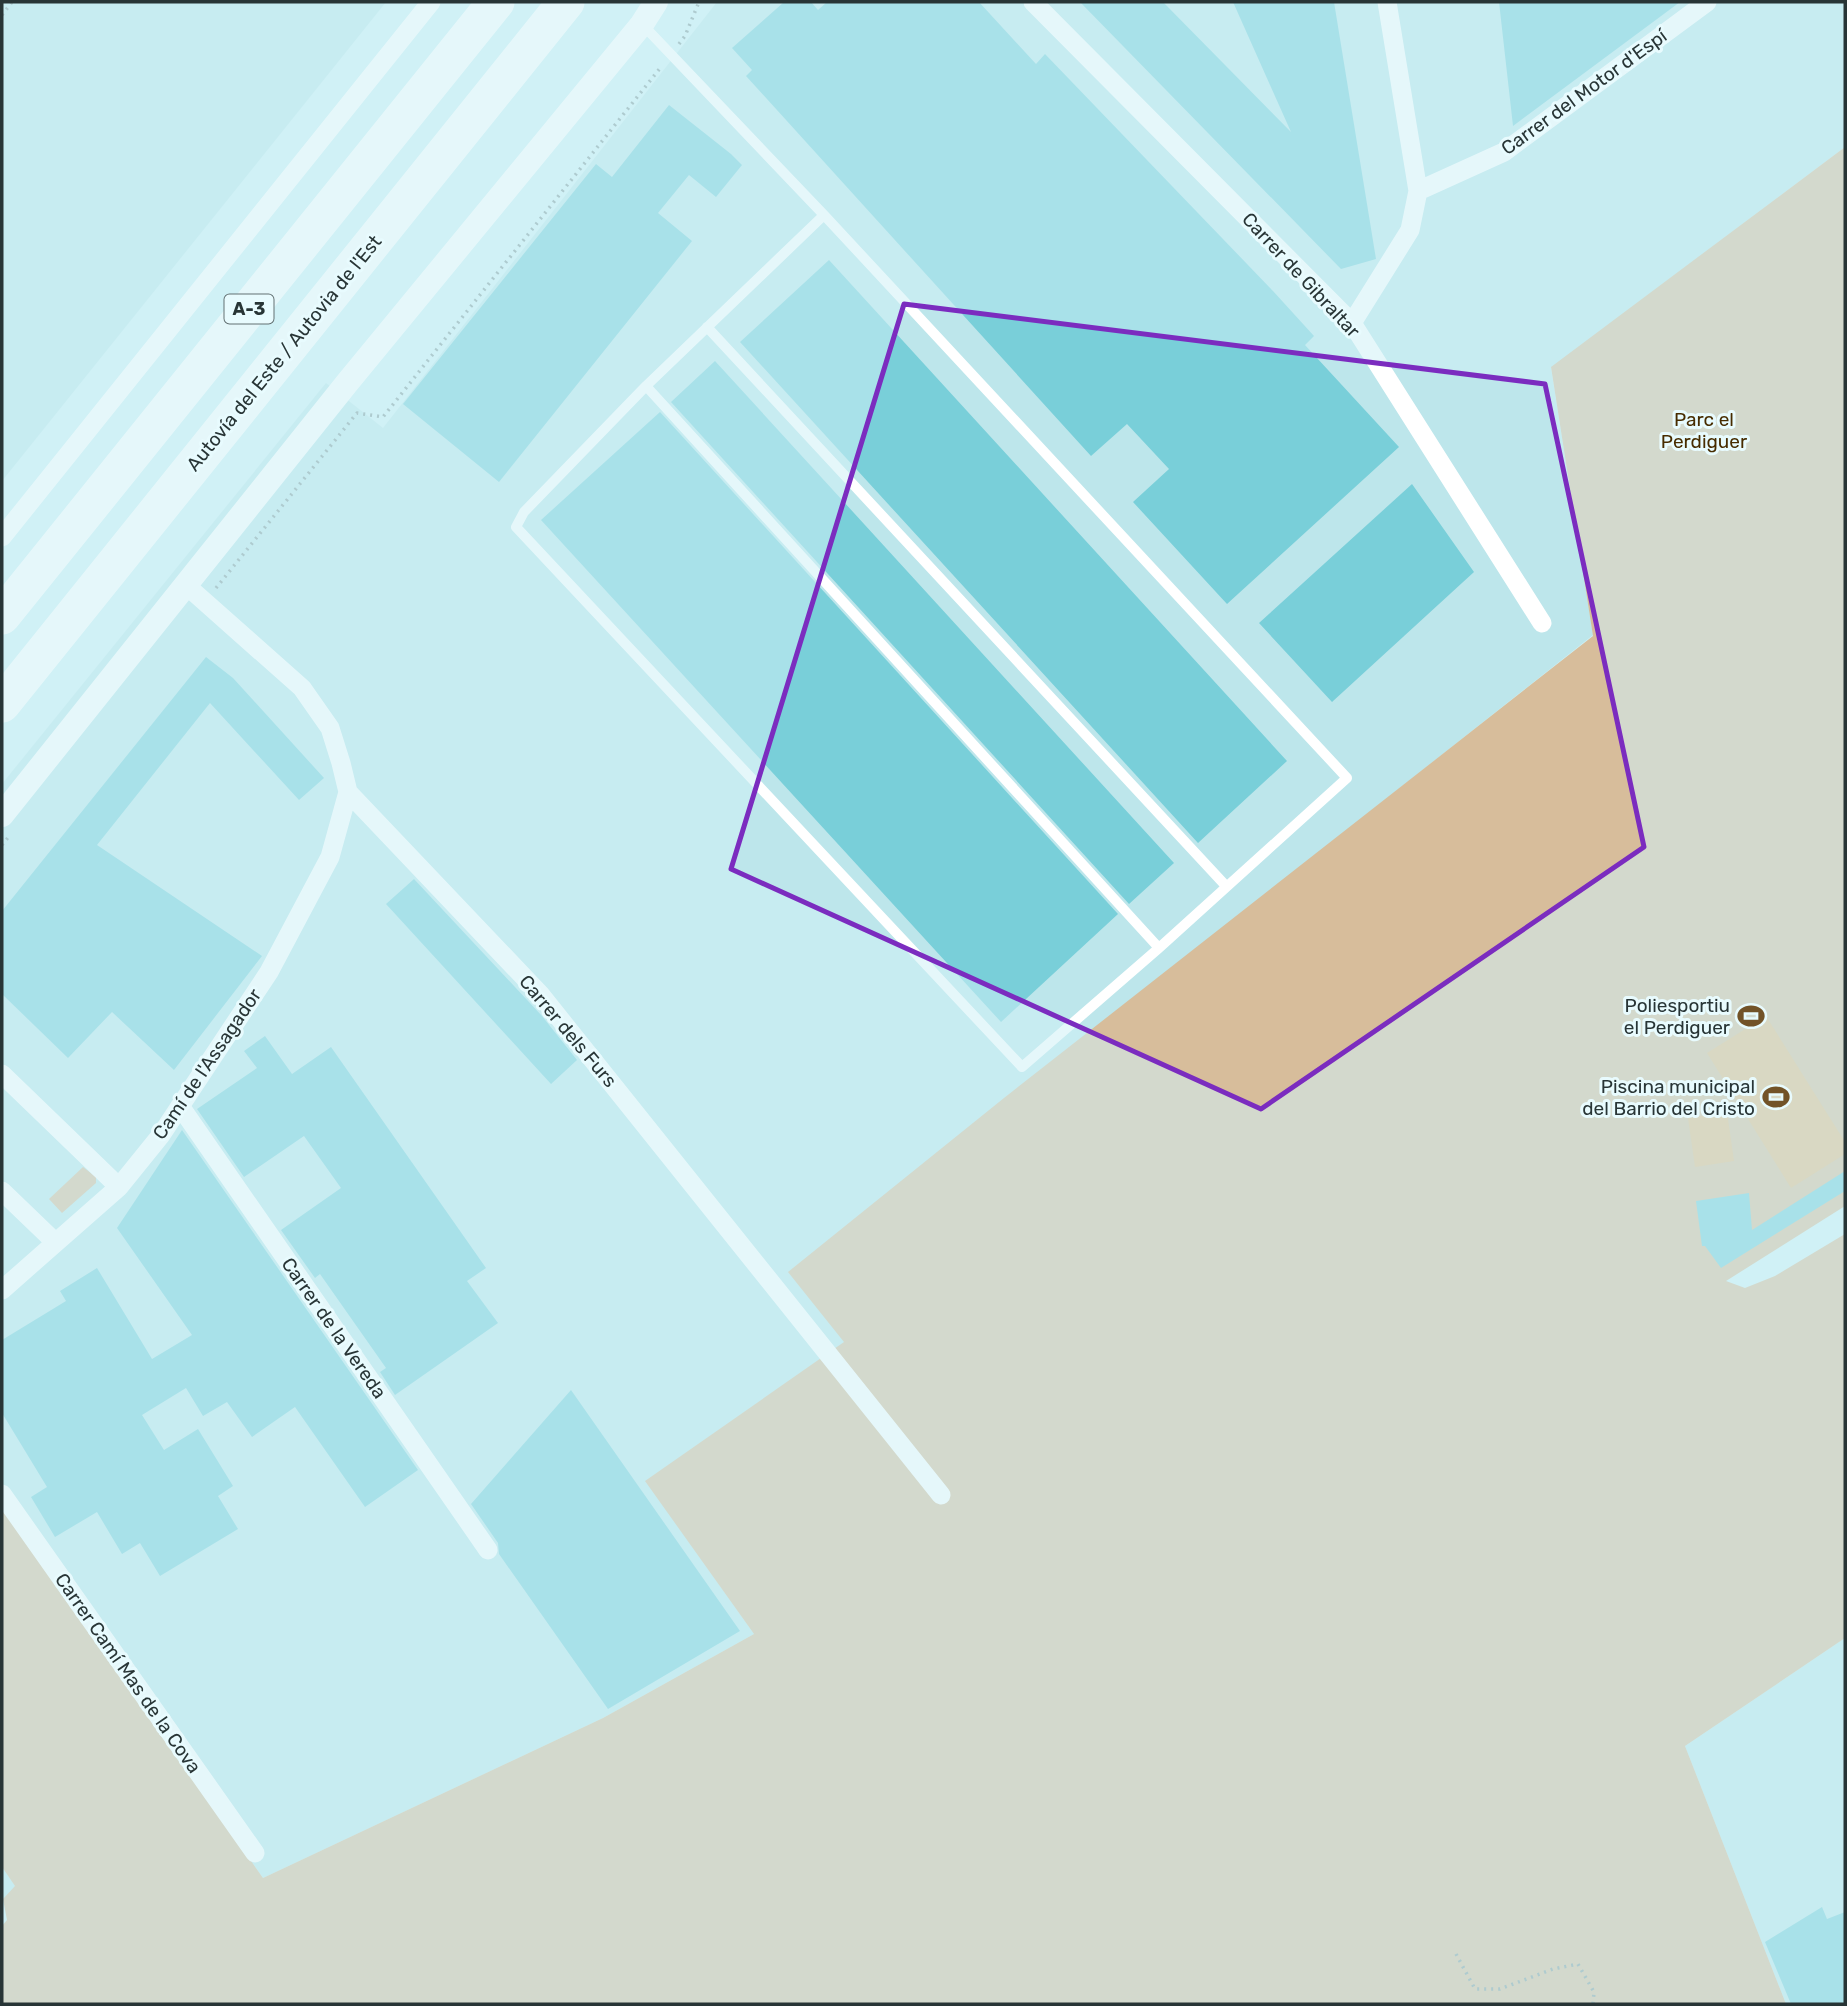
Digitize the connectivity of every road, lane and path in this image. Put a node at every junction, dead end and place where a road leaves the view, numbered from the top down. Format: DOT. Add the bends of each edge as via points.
graph roads {
  1 [pos="12,2"];
  2 [pos="431,2"];
  3 [pos="496,2"];
  4 [pos="566,2"];
  5 [pos="656,2"];
  6 [pos="699,2"];
  7 [pos="1033,2"];
  8 [pos="1387,2"];
  9 [pos="1707,2"];
  10 [pos="2,15"];
  11 [pos="642,24"];
  12 [pos="670,54"];
  13 [pos="1418,191"];
  14 [pos="824,215"];
  15 [pos="1352,323"];
  16 [pos="707,327"];
  17 [pos="646,386"];
  18 [pos="2,537"];
  19 [pos="194,593"];
  20 [pos="2,616"];
  21 [pos="1542,623"];
  22 [pos="2,705"];
  23 [pos="348,792"];
  24 [pos="6,825"];
  25 [pos="2,845"];
  26 [pos="1226,886"];
  27 [pos="1159,948"];
  28 [pos="2,1074"];
  29 [pos="180,1106"];
  30 [pos="119,1187"];
  31 [pos="2,1191"];
  32 [pos="55,1242"];
  33 [pos="2,1290"];
  34 [pos="2,1494"];
  35 [pos="941,1495"];
  36 [pos="488,1550"];
  37 [pos="255,1853"];
  38 [pos="1456,1954"];
  39 [pos="1593,2004"];
  1 -- 10 [label="path"];
  2 -- 18 [label="street"];
  3 -- 20 [label="highway, A-3"];
  4 -- 22 [label="highway, Autovía del Este / Autovia de l'Est / A-3"];
  5 -- 11 [label="street"];
  6 -- 12 [label="path" via="685,36"];
  7 -- 15 [label="street, Carrer de Gibraltar"];
  8 -- 13 [label="street"];
  9 -- 13 [label="street, Carrer del Motor d'Espí" via="1504,152"];
  11 -- 12 [label="lane"];
  11 -- 19 [label="street" via="347,383"];
  12 -- 14 [label="lane"];
  12 -- 19 [label="path" via="383,417 357,413 219,586"];
  13 -- 15 [label="street" via="1410,230"];
  14 -- 16 [label="lane"];
  14 -- 26 [label="lane" via="1347,778"];
  15 -- 21 [label="street, Carrer de Gibraltar"];
  16 -- 17 [label="lane"];
  16 -- 26 [label="lane"];
  17 -- 27 [label="lane"];
  17 -- 27 [label="lane" via="524,512 516,527 1022,1068"];
  19 -- 23 [label="street, Carrer dels Furs" via="302,688 330,728"];
  19 -- 24 [label="street"];
  23 -- 29 [label="street, Camí de l'Assagador" via="330,857 269,972"];
  23 -- 35 [label="street, Carrer dels Furs" via="540,994"];
  24 -- 25 [label="path"];
  26 -- 27 [label="lane"];
  28 -- 30 [label="street"];
  29 -- 30 [label="street, Camí de l'Assagador"];
  29 -- 36 [label="street, Carrer de la Vereda"];
  30 -- 32 [label="street, Camí de l'Assagador"];
  31 -- 32 [label="street"];
  32 -- 33 [label="street, Camí de l'Assagador"];
  34 -- 37 [label="street, Carrer Camí Mas de la Cova"];
  38 -- 39 [label="path" via="1475,1989 1500,1989 1578,1964 1594,1992"];
}
